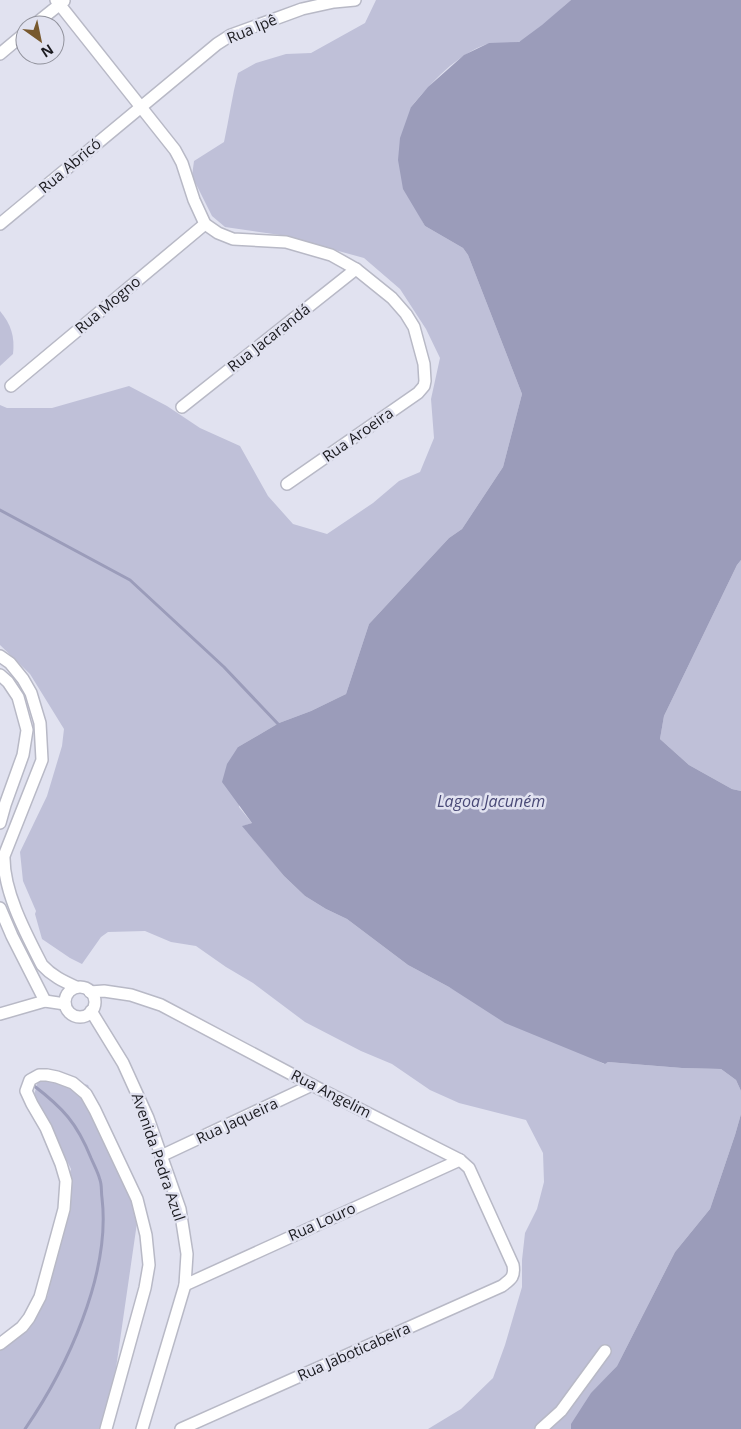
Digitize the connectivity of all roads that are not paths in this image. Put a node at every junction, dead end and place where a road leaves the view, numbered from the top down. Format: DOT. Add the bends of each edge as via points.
graph roads {
  1 [pos="355,0"];
  2 [pos="60,1"];
  3 [pos="45,15"];
  4 [pos="15,41"];
  5 [pos="0,54"];
  6 [pos="140,108"];
  7 [pos="0,224"];
  8 [pos="205,224"];
  9 [pos="356,269"];
  10 [pos="11,386"];
  11 [pos="182,408"];
  12 [pos="286,484"];
  13 [pos="0,656"];
  14 [pos="0,675"];
  15 [pos="2,806"];
  16 [pos="0,823"];
  17 [pos="0,908"];
  18 [pos="12,936"];
  19 [pos="0,940"];
  20 [pos="76,987"];
  21 [pos="90,992"];
  22 [pos="45,1000"];
  23 [pos="65,1004"];
  24 [pos="92,1010"];
  25 [pos="0,1014"];
  26 [pos="312,1085"];
  27 [pos="161,1156"];
  28 [pos="460,1160"];
  29 [pos="513,1265"];
  30 [pos="185,1285"];
  31 [pos="0,1344"];
  32 [pos="604,1351"];
  33 [pos="106,1429"];
  34 [pos="142,1429"];
  35 [pos="181,1429"];
  36 [pos="541,1429"];
  1 -- 6 [label="street, Rua Ipê" via="302,8 231,35"];
  2 -- 3 [label="street"];
  2 -- 6 [label="street"];
  4 -- 5 [label="street"];
  6 -- 7 [label="street, Rua Abricó"];
  6 -- 8 [label="street" via="175,150"];
  8 -- 9 [label="street" via="233,239 286,242 331,255"];
  8 -- 10 [label="street, Rua Mogno"];
  9 -- 11 [label="street, Rua Jacarandá"];
  9 -- 12 [label="street, Rua Aroeira" via="392,298 414,327 424,364 424,386"];
  13 -- 20 [label="street" via="10,663 31,693 40,723 42,760 4,856 6,876 16,909 42,965 59,980"];
  14 -- 15 [label="street" via="18,697 27,730 23,755"];
  15 -- 16 [label="street"];
  17 -- 18 [label="street"];
  18 -- 19 [label="street"];
  18 -- 22 [label="street"];
  20 -- 21 [label="street"];
  20 -- 23 [label="street" via="68,992"];
  21 -- 24 [label="street, Avenida Pedra Azul" via="94,1001"];
  21 -- 26 [label="street, Rua Angelim" via="132,995 161,1004"];
  22 -- 23 [label="street"];
  22 -- 25 [label="street"];
  23 -- 24 [label="street" via="77,1016"];
  24 -- 27 [label="street, Avenida Pedra Azul" via="131,1079"];
  26 -- 27 [label="street, Rua Jaqueira"];
  26 -- 28 [label="street, Rua Angelim"];
  27 -- 30 [label="street, Avenida Pedra Azul" via="180,1209 187,1254"];
  28 -- 29 [label="street, Rua Angelim" via="469,1168"];
  28 -- 30 [label="street, Rua Louro"];
  29 -- 35 [label="street, Rua Jaboticabeira" via="514,1274 502,1286"];
  30 -- 34 [label="street, Avenida Pedra Azul"];
  31 -- 33 [label="street" via="22,1327 40,1297 64,1209 66,1182 62,1164 26,1091 33,1078 47,1075 73,1083 86,1094 137,1199 146,1234 148,1265 144,1288"];
  32 -- 36 [label="street" via="561,1411"];
}
